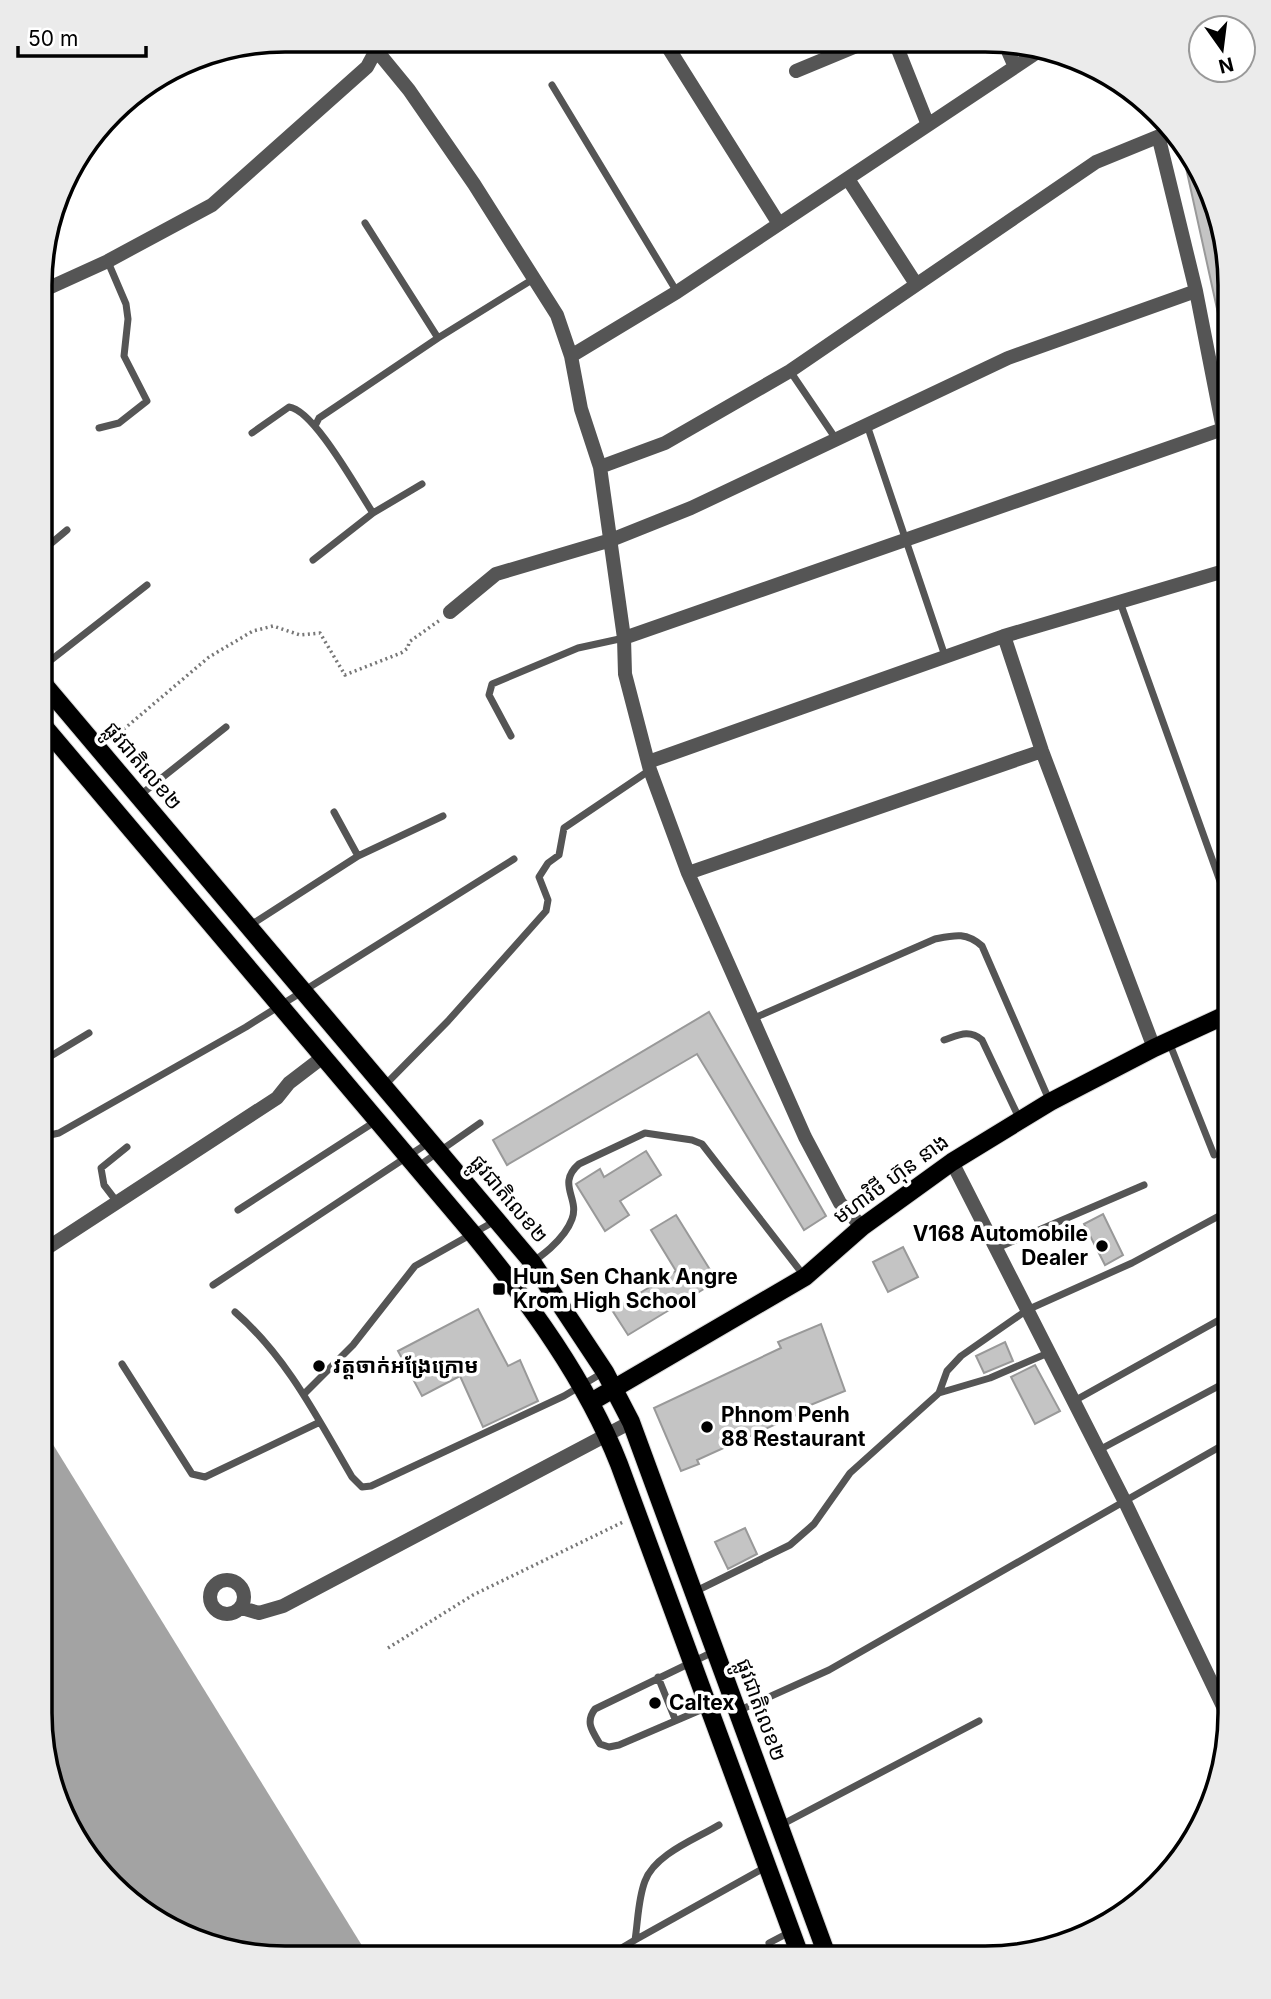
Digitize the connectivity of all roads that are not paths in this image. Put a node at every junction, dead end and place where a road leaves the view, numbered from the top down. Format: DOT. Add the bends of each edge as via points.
graph roads {
  1 [pos="376,52"];
  2 [pos="383,52"];
  3 [pos="671,52"];
  4 [pos="842,52"];
  5 [pos="899,52"];
  6 [pos="1009,54"];
  7 [pos="1030,57"];
  8 [pos="1015,67"];
  9 [pos="796,71"];
  10 [pos="552,85"];
  11 [pos="928,125"];
  12 [pos="1163,136"];
  13 [pos="848,179"];
  14 [pos="365,223"];
  15 [pos="779,224"];
  16 [pos="108,261"];
  17 [pos="535,278"];
  18 [pos="916,284"];
  19 [pos="52,286"];
  20 [pos="1196,291"];
  21 [pos="677,292"];
  22 [pos="438,338"];
  23 [pos="571,356"];
  24 [pos="790,371"];
  25 [pos="1218,403"];
  26 [pos="867,424"];
  27 [pos="316,425"];
  28 [pos="99,428"];
  29 [pos="1218,431"];
  30 [pos="252,433"];
  31 [pos="836,439"];
  32 [pos="600,467"];
  33 [pos="422,484"];
  34 [pos="373,513"];
  35 [pos="68,530"];
  36 [pos="904,539"];
  37 [pos="611,540"];
  38 [pos="52,543"];
  39 [pos="313,560"];
  40 [pos="1218,573"];
  41 [pos="147,585"];
  42 [pos="1120,601"];
  43 [pos="450,612"];
  44 [pos="1004,636"];
  45 [pos="624,638"];
  46 [pos="945,656"];
  47 [pos="52,659"];
  48 [pos="52,694"];
  49 [pos="67,712"];
  50 [pos="52,721"];
  51 [pos="226,727"];
  52 [pos="52,736"];
  53 [pos="511,736"];
  54 [pos="1042,751"];
  55 [pos="649,766"];
  56 [pos="138,796"];
  57 [pos="334,812"];
  58 [pos="443,816"];
  59 [pos="358,856"];
  60 [pos="514,859"];
  61 [pos="200,868"];
  62 [pos="688,873"];
  63 [pos="1218,875"];
  64 [pos="177,886"];
  65 [pos="248,926"];
  66 [pos="305,992"];
  67 [pos="281,1006"];
  68 [pos="1218,1018"];
  69 [pos="751,1020"];
  70 [pos="89,1033"];
  71 [pos="944,1040"];
  72 [pos="1161,1044"];
  73 [pos="52,1055"];
  74 [pos="323,1057"];
  75 [pos="384,1086"];
  76 [pos="1050,1102"];
  77 [pos="377,1121"];
  78 [pos="1020,1121"];
  79 [pos="480,1124"];
  80 [pos="52,1134"];
  81 [pos="435,1145"];
  82 [pos="127,1147"];
  83 [pos="1214,1155"];
  84 [pos="412,1162"];
  85 [pos="952,1162"];
  86 [pos="1144,1185"];
  87 [pos="118,1202"];
  88 [pos="238,1210"];
  89 [pos="1218,1216"];
  90 [pos="496,1220"];
  91 [pos="862,1227"];
  92 [pos="473,1234"];
  93 [pos="52,1245"];
  94 [pos="997,1248"];
  95 [pos="531,1262"];
  96 [pos="805,1277"];
  97 [pos="509,1279"];
  98 [pos="213,1285"];
  99 [pos="1027,1310"];
  100 [pos="235,1312"];
  101 [pos="1218,1321"];
  102 [pos="1048,1353"];
  103 [pos="122,1364"];
  104 [pos="609,1380"];
  105 [pos="1218,1386"];
  106 [pos="939,1393"];
  107 [pos="304,1394"];
  108 [pos="585,1394"];
  109 [pos="1074,1401"];
  110 [pos="320,1422"];
  111 [pos="631,1422"];
  112 [pos="606,1432"];
  113 [pos="1218,1448"];
  114 [pos="1099,1450"];
  115 [pos="1125,1502"];
  116 [pos="694,1593"];
  117 [pos="242,1608"];
  118 [pos="715,1651"];
  119 [pos="691,1660"];
  120 [pos="658,1677"];
  121 [pos="1218,1696"];
  122 [pos="734,1704"];
  123 [pos="708,1705"];
  124 [pos="675,1719"];
  125 [pos="979,1721"];
  126 [pos="719,1825"];
  127 [pos="780,1826"];
  128 [pos="768,1866"];
  129 [pos="791,1931"];
  130 [pos="635,1940"];
  131 [pos="769,1943"];
  132 [pos="625,1946"];
  133 [pos="797,1946"];
  134 [pos="824,1946"];
  1 -- 16 [label="street" via="367,67 212,205"];
  2 -- 17 [label="street"];
  3 -- 15 [label="street"];
  4 -- 9 [label="street"];
  5 -- 11 [label="street"];
  6 -- 8 [label="street"];
  7 -- 8 [label="street"];
  8 -- 11 [label="street"];
  10 -- 21 [label="lane"];
  11 -- 13 [label="street"];
  12 -- 18 [label="street" via="1096,162"];
  12 -- 20 [label="street"];
  13 -- 15 [label="street"];
  13 -- 18 [label="street"];
  14 -- 22 [label="lane"];
  15 -- 21 [label="street"];
  16 -- 19 [label="street"];
  16 -- 28 [label="lane" via="126,304 124,356 147,401 119,423"];
  17 -- 22 [label="lane"];
  17 -- 23 [label="street" via="558,315"];
  18 -- 24 [label="street"];
  20 -- 25 [label="street"];
  20 -- 26 [label="street" via="1009,358"];
  21 -- 23 [label="street"];
  22 -- 27 [label="lane" via="319,418"];
  23 -- 32 [label="street" via="581,410"];
  24 -- 31 [label="lane"];
  24 -- 32 [label="street" via="665,443"];
  26 -- 31 [label="street"];
  26 -- 36 [label="lane"];
  27 -- 30 [label="lane" via="298,408 289,407"];
  27 -- 34 [label="lane"];
  29 -- 36 [label="street"];
  31 -- 37 [label="street" via="691,508"];
  32 -- 37 [label="street"];
  33 -- 34 [label="lane"];
  34 -- 39 [label="lane"];
  35 -- 38 [label="lane"];
  36 -- 45 [label="street"];
  36 -- 46 [label="lane"];
  37 -- 43 [label="street" via="496,574"];
  37 -- 45 [label="street"];
  40 -- 42 [label="street"];
  41 -- 47 [label="lane"];
  42 -- 44 [label="street"];
  42 -- 63 [label="lane"];
  44 -- 46 [label="street"];
  44 -- 54 [label="street"];
  45 -- 53 [label="lane" via="578,649 492,684 489,695"];
  45 -- 55 [label="street" via="625,674"];
  46 -- 55 [label="street"];
  48 -- 49 [label="main road, ផ្លូវជាតិលេខ២"];
  49 -- 50 [label="main road"];
  49 -- 56 [label="main road, ផ្លូវជាតិលេខ២"];
  51 -- 56 [label="lane"];
  52 -- 64 [label="main road"];
  54 -- 62 [label="street"];
  54 -- 72 [label="street"];
  55 -- 62 [label="street"];
  55 -- 75 [label="lane" via="564,828 559,855 539,877 548,900 546,911"];
  56 -- 61 [label="main road, ផ្លូវជាតិលេខ២"];
  57 -- 59 [label="lane"];
  58 -- 59 [label="lane"];
  59 -- 65 [label="lane"];
  60 -- 66 [label="lane"];
  61 -- 64 [label="main road"];
  61 -- 65 [label="main road, ផ្លូវជាតិលេខ២"];
  62 -- 69 [label="street"];
  64 -- 67 [label="main road"];
  65 -- 66 [label="main road, ផ្លូវជាតិលេខ២"];
  66 -- 67 [label="lane"];
  66 -- 75 [label="main road, ផ្លូវជាតិលេខ២"];
  67 -- 74 [label="main road"];
  67 -- 80 [label="lane" via="151,1083"];
  68 -- 72 [label="main road, មហាវិថី ហ៊ុន នាង"];
  69 -- 76 [label="lane" via="935,939 959,934 982,946"];
  69 -- 91 [label="street" via="840,1203"];
  70 -- 73 [label="lane"];
  71 -- 78 [label="lane" via="966,1032 982,1040"];
  72 -- 76 [label="main road, មហាវិថី ហ៊ុន នាង"];
  72 -- 83 [label="lane"];
  74 -- 77 [label="main road"];
  74 -- 87 [label="street" via="277,1098"];
  75 -- 81 [label="main road, ផ្លូវជាតិលេខ២"];
  76 -- 78 [label="main road, មហាវិថី ហ៊ុន នាង"];
  77 -- 84 [label="main road"];
  77 -- 88 [label="lane"];
  78 -- 85 [label="main road, មហាវិថី ហ៊ុន នាង"];
  79 -- 81 [label="lane"];
  81 -- 84 [label="lane"];
  81 -- 84 [label="lane"];
  81 -- 90 [label="main road, ផ្លូវជាតិលេខ២"];
  82 -- 87 [label="lane" via="101,1168 104,1185"];
  84 -- 92 [label="main road"];
  84 -- 98 [label="lane"];
  85 -- 91 [label="main road, មហាវិថី ហ៊ុន នាង"];
  85 -- 94 [label="street"];
  86 -- 94 [label="lane"];
  87 -- 93 [label="street"];
  89 -- 99 [label="lane" via="1132,1263"];
  90 -- 92 [label="lane"];
  90 -- 95 [label="main road, ផ្លូវជាតិលេខ២"];
  91 -- 96 [label="main road, មហាវិថី ហ៊ុន នាង"];
  92 -- 97 [label="main road"];
  92 -- 107 [label="lane" via="415,1266 353,1345"];
  94 -- 99 [label="street"];
  95 -- 96 [label="lane" via="565,1233 574,1215 570,1171 645,1133 702,1144"];
  95 -- 97 [label="lane"];
  95 -- 104 [label="main road, ផ្លូវជាតិលេខ២"];
  96 -- 104 [label="main road, មហាវិថី ហ៊ុន នាង"];
  97 -- 108 [label="main road"];
  99 -- 102 [label="street"];
  99 -- 106 [label="lane" via="961,1356 947,1371"];
  100 -- 107 [label="lane" via="256,1330"];
  101 -- 109 [label="lane"];
  102 -- 106 [label="lane"];
  102 -- 109 [label="street"];
  103 -- 110 [label="lane" via="192,1474 198,1476 205,1477"];
  104 -- 108 [label="main road, មហាវិថី ហ៊ុន នាង"];
  104 -- 111 [label="main road, ផ្លូវជាតិលេខ២"];
  105 -- 114 [label="lane"];
  106 -- 116 [label="lane" via="850,1473 814,1524 790,1545"];
  107 -- 110 [label="lane"];
  108 -- 110 [label="lane" via="371,1486 357,1483"];
  108 -- 112 [label="main road"];
  109 -- 114 [label="street"];
  111 -- 112 [label="street"];
  111 -- 116 [label="main road, ផ្លូវជាតិលេខ២"];
  112 -- 117 [label="street" via="283,1606 259,1613"];
  112 -- 119 [label="main road"];
  113 -- 115 [label="lane"];
  114 -- 115 [label="street"];
  115 -- 121 [label="street"];
  115 -- 122 [label="lane" via="829,1670"];
  116 -- 118 [label="main road, ផ្លូវជាតិលេខ២"];
  118 -- 119 [label="lane"];
  118 -- 122 [label="main road, ផ្លូវជាតិលេខ២"];
  119 -- 120 [label="lane"];
  119 -- 123 [label="main road"];
  120 -- 124 [label="lane"];
  120 -- 124 [label="lane" via="595,1709 589,1724 600,1744 609,1747"];
  122 -- 123 [label="lane"];
  122 -- 127 [label="main road, ផ្លូវជាតិលេខ២"];
  123 -- 124 [label="lane"];
  123 -- 128 [label="main road"];
  125 -- 127 [label="lane"];
  126 -- 130 [label="lane" via="652,1869 645,1880"];
  127 -- 134 [label="main road, ផ្លូវជាតិលេខ២"];
  128 -- 129 [label="main road"];
  128 -- 130 [label="lane"];
  129 -- 131 [label="lane"];
  129 -- 133 [label="main road"];
  130 -- 132 [label="lane"];
}
